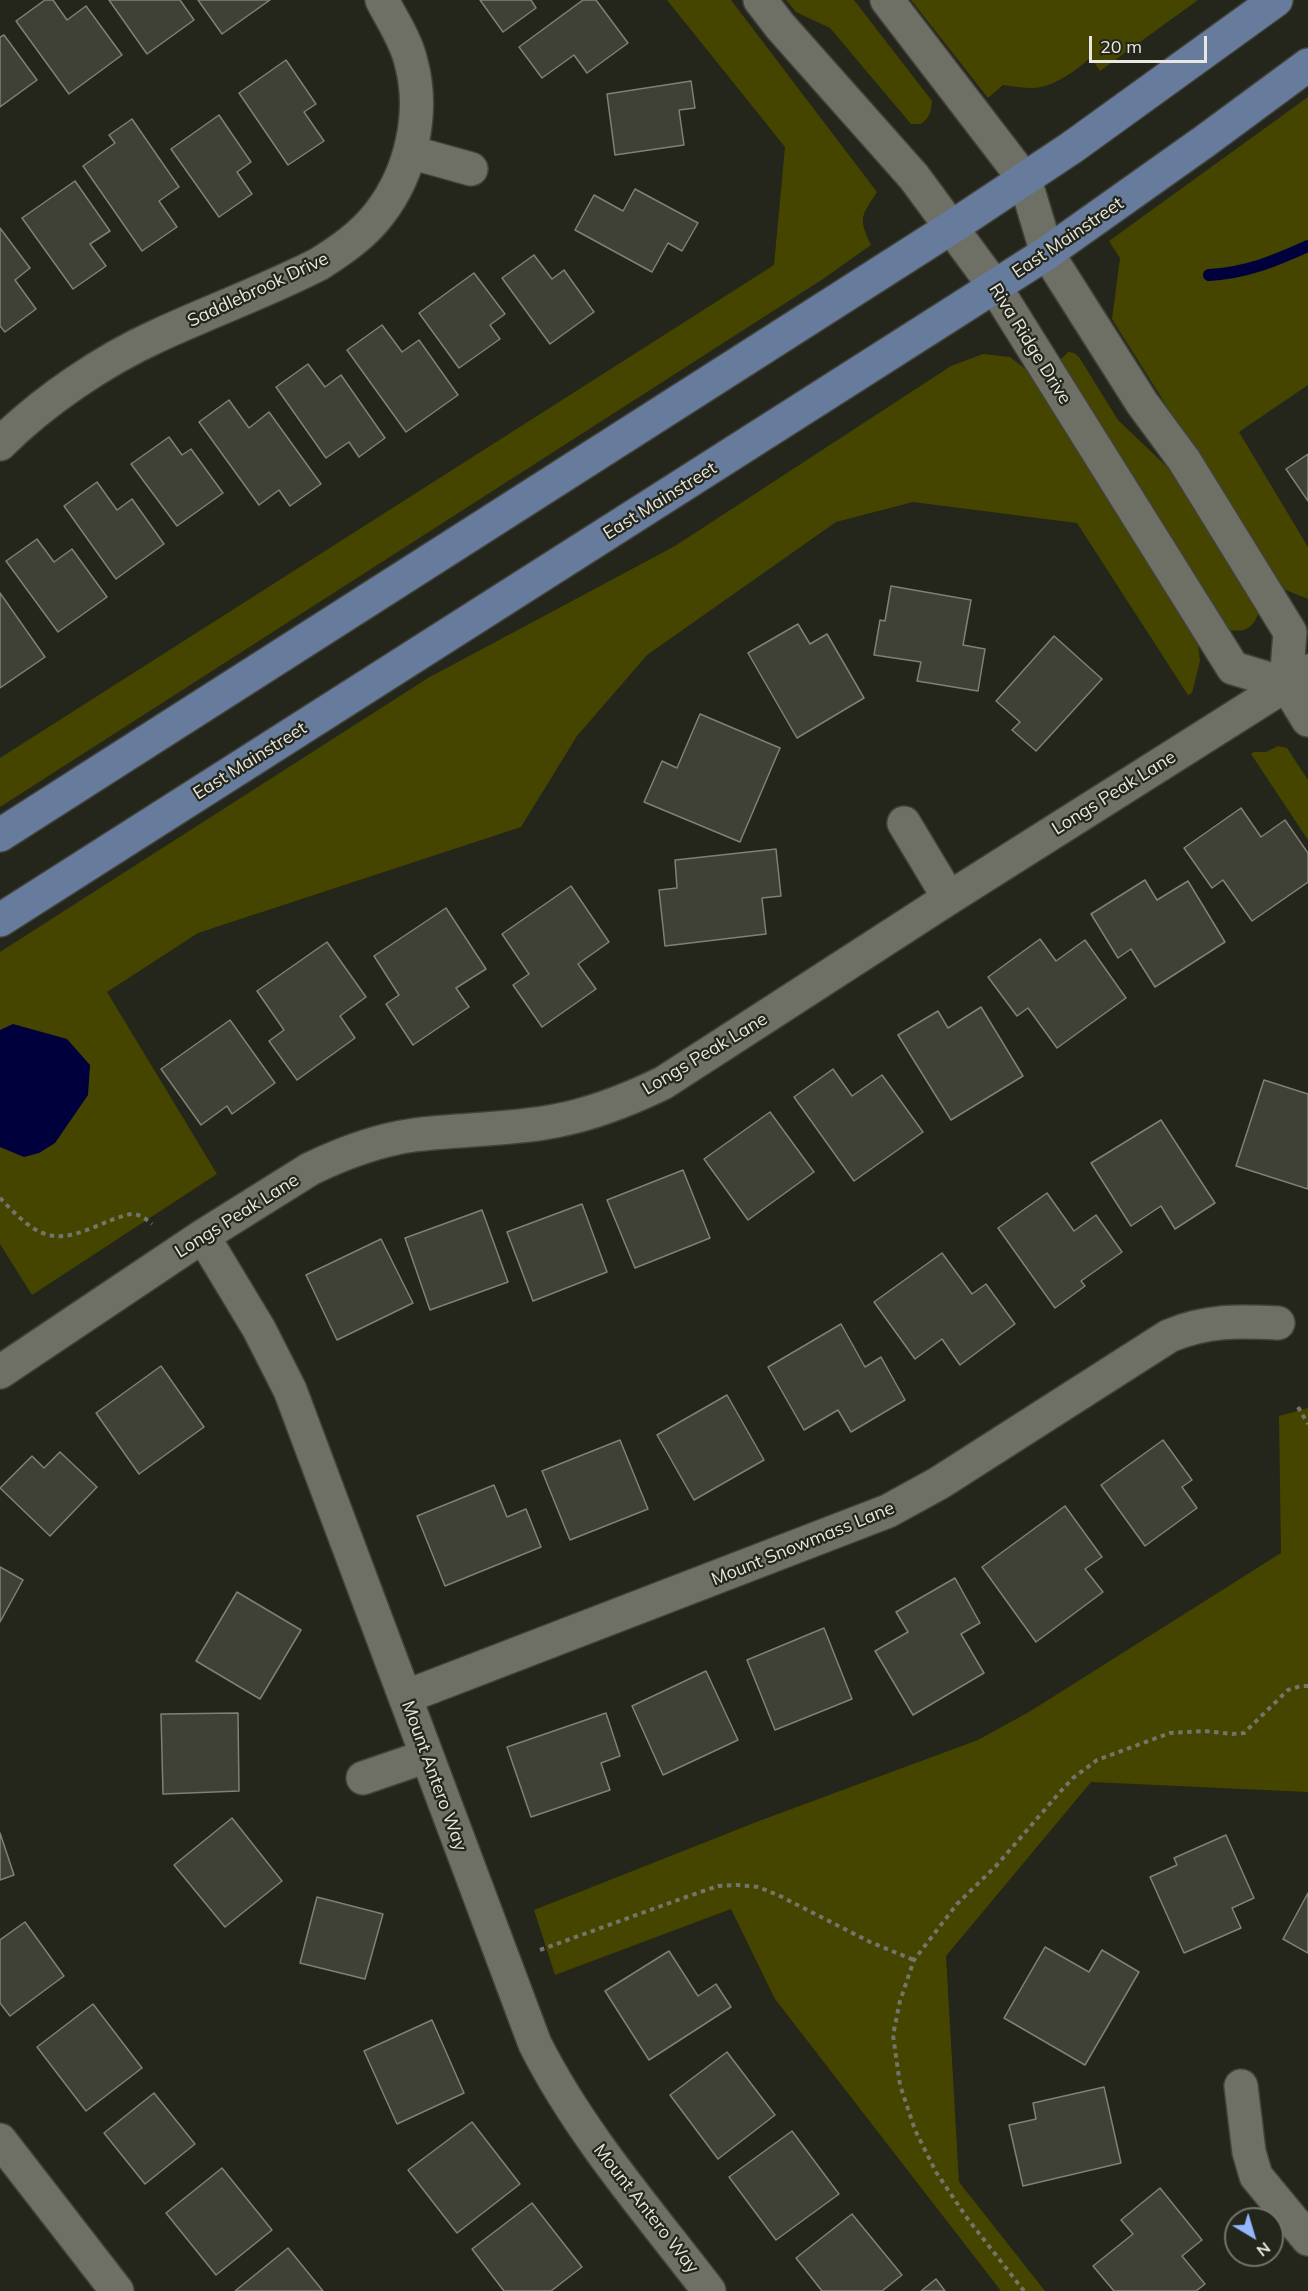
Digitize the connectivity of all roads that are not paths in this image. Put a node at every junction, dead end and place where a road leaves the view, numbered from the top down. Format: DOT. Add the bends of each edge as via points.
graph roads {
  1 [pos="382,0"];
  2 [pos="760,0"];
  3 [pos="887,0"];
  4 [pos="1276,0"];
  5 [pos="1308,65"];
  6 [pos="410,152"];
  7 [pos="471,169"];
  8 [pos="1025,180"];
  9 [pos="952,227"];
  10 [pos="1047,253"];
  11 [pos="995,287"];
  12 [pos="0,444"];
  13 [pos="1297,677"];
  14 [pos="1308,720"];
  15 [pos="904,823"];
  16 [pos="0,835"];
  17 [pos="949,898"];
  18 [pos="0,920"];
  19 [pos="203,1236"];
  20 [pos="1278,1323"];
  21 [pos="0,1372"];
  22 [pos="405,1697"];
  23 [pos="427,1756"];
  24 [pos="363,1778"];
  25 [pos="1241,2086"];
  26 [pos="0,2140"];
  27 [pos="1308,2240"];
  28 [pos="117,2291"];
  29 [pos="709,2291"];
  1 -- 6 [label="street, Saddlebrook Drive" via="411,60 417,90"];
  2 -- 9 [label="street, Riva Ridge Drive" via="914,177"];
  3 -- 8 [label="street"];
  4 -- 8 [label="main road"];
  5 -- 10 [label="main road, East Mainstreet"];
  6 -- 7 [label="street"];
  6 -- 12 [label="street, Saddlebrook Drive" via="379,213 343,248 295,276 118,356 46,405"];
  8 -- 9 [label="main road"];
  8 -- 10 [label="street"];
  9 -- 11 [label="street, Riva Ridge Drive"];
  9 -- 16 [label="main road"];
  10 -- 11 [label="main road, East Mainstreet"];
  10 -- 13 [label="street" via="1142,403 1184,460 1290,632"];
  11 -- 13 [label="street, Riva Ridge Drive" via="1233,668"];
  11 -- 18 [label="main road, East Mainstreet"];
  13 -- 14 [label="street"];
  13 -- 17 [label="street, Longs Peak Lane"];
  15 -- 17 [label="street"];
  17 -- 19 [label="street, Longs Peak Lane" via="685,1070 625,1101 550,1122 412,1135 366,1146 310,1169"];
  19 -- 21 [label="street, Longs Peak Lane"];
  19 -- 22 [label="street, Mount Antero Way" via="259,1329 290,1390"];
  20 -- 22 [label="street, Mount Snowmass Lane" via="1232,1321 1179,1331 939,1483 888,1511"];
  22 -- 23 [label="street, Mount Antero Way"];
  23 -- 24 [label="street"];
  23 -- 29 [label="street, Mount Antero Way" via="546,2066 596,2144"];
  25 -- 27 [label="street" via="1256,2176"];
  26 -- 28 [label="street"];
}
